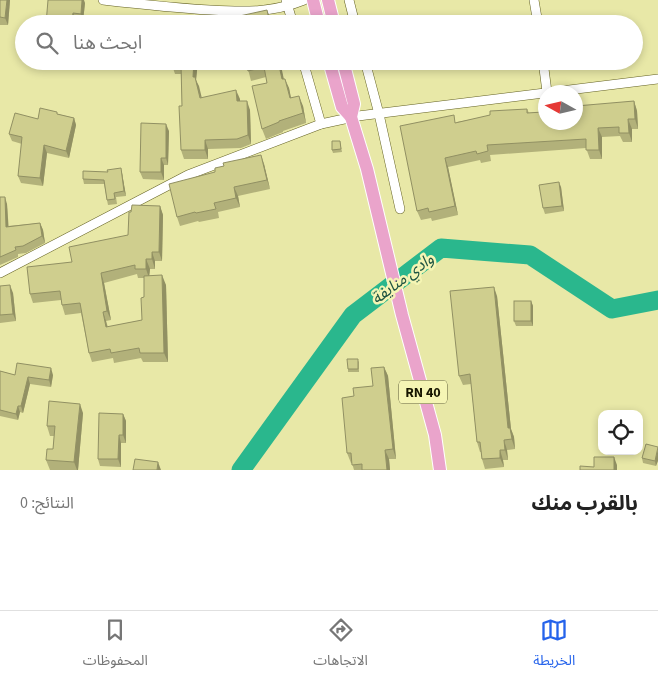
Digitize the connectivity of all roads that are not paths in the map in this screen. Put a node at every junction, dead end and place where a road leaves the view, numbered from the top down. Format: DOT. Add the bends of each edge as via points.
graph roads {
  1 [pos="103,0"];
  2 [pos="304,0"];
  3 [pos="313,0"];
  4 [pos="328,0"];
  5 [pos="349,0"];
  6 [pos="534,0"];
  7 [pos="287,3"];
  8 [pos="317,15"];
  9 [pos="332,15"];
  10 [pos="353,15"];
  11 [pos="536,15"];
  12 [pos="306,70"];
  13 [pos="332,70"];
  14 [pos="345,70"];
  15 [pos="367,70"];
  16 [pos="544,70"];
  17 [pos="658,79"];
  18 [pos="546,85"];
  19 [pos="583,88"];
  20 [pos="538,93"];
  21 [pos="379,114"];
  22 [pos="352,117"];
  23 [pos="321,124"];
  24 [pos="400,209"];
  25 [pos="0,273"];
  26 [pos="440,470"];
  1 -- 7 [label="street" via="171,8 252,12"];
  2 -- 7 [label="street"];
  3 -- 8 [label="main road"];
  4 -- 9 [label="main road"];
  5 -- 10 [label="street"];
  6 -- 11 [label="street"];
  12 -- 23 [label="street"];
  13 -- 22 [label="main road" via="342,107"];
  14 -- 22 [label="main road" via="354,104"];
  15 -- 21 [label="street"];
  16 -- 18 [label="street"];
  17 -- 19 [label="street"];
  20 -- 21 [label="street"];
  21 -- 22 [label="street"];
  21 -- 24 [label="street"];
  22 -- 23 [label="street"];
  22 -- 26 [label="main road, RN 40" via="435,435"];
  23 -- 25 [label="street" via="188,175"];
}
